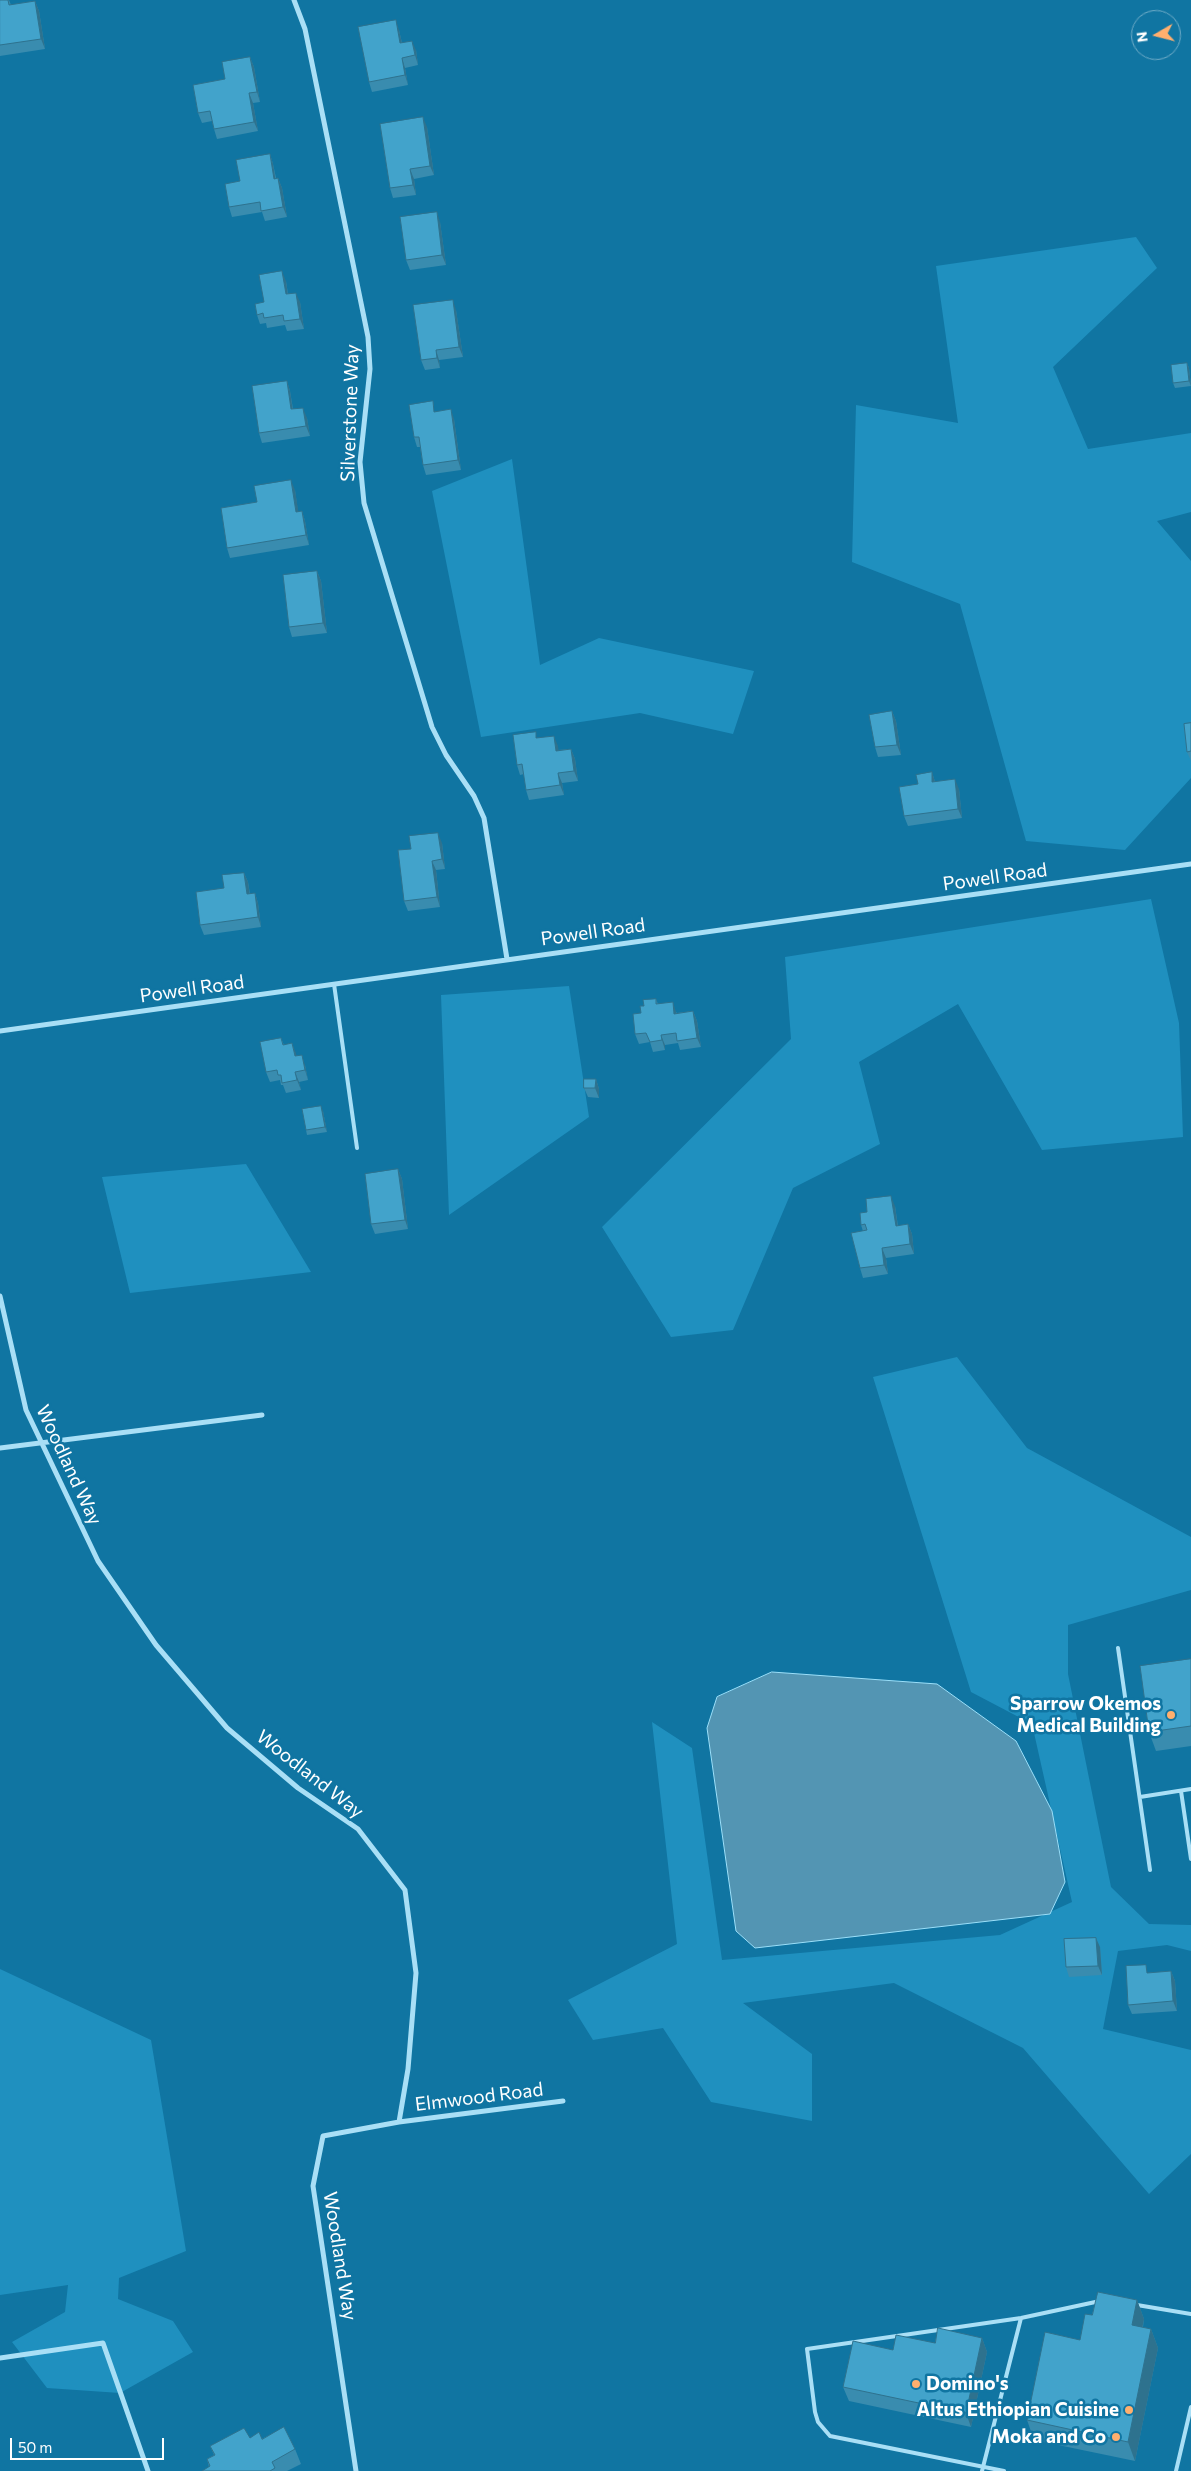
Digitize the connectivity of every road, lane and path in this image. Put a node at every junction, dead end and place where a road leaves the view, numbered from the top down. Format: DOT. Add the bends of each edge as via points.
graph roads {
  1 [pos="294,0"];
  2 [pos="1191,864"];
  3 [pos="507,960"];
  4 [pos="334,984"];
  5 [pos="0,1031"];
  6 [pos="357,1148"];
  7 [pos="0,1296"];
  8 [pos="262,1415"];
  9 [pos="41,1442"];
  10 [pos="0,1448"];
  11 [pos="1118,1648"];
  12 [pos="1191,1790"];
  13 [pos="1182,1791"];
  14 [pos="1140,1797"];
  15 [pos="1191,1859"];
  16 [pos="1150,1870"];
  17 [pos="563,2101"];
  18 [pos="399,2122"];
  19 [pos="1105,2300"];
  20 [pos="1134,2305"];
  21 [pos="1191,2314"];
  22 [pos="1021,2318"];
  23 [pos="0,2358"];
  24 [pos="1191,2407"];
  25 [pos="982,2469"];
  26 [pos="148,2471"];
  27 [pos="356,2471"];
  28 [pos="1004,2471"];
  29 [pos="1176,2471"];
  1 -- 3 [label="street, Silverstone Way" via="305,29 368,337 370,369 360,462 364,503 432,727 484,818"];
  2 -- 3 [label="street, Powell Road"];
  3 -- 4 [label="street, Powell Road"];
  4 -- 5 [label="street, Powell Road"];
  4 -- 6 [label="lane"];
  7 -- 9 [label="street, Woodland Way" via="26,1410"];
  8 -- 9 [label="street"];
  9 -- 10 [label="street"];
  9 -- 18 [label="street, Woodland Way" via="98,1561 156,1645 227,1728 298,1788 358,1829 405,1890 416,1973 408,2069"];
  11 -- 14 [label="lane"];
  12 -- 13 [label="lane"];
  13 -- 14 [label="lane"];
  13 -- 15 [label="lane"];
  14 -- 16 [label="lane"];
  17 -- 18 [label="street, Elmwood Road"];
  18 -- 27 [label="street, Woodland Way" via="322,2136 314,2186"];
  19 -- 22 [label="lane"];
  20 -- 21 [label="lane"];
  22 -- 25 [label="lane"];
  22 -- 25 [label="lane" via="807,2349 815,2412 818,2422 830,2436"];
  23 -- 26 [label="street" via="103,2343"];
  24 -- 29 [label="lane"];
  25 -- 28 [label="lane"];
}
